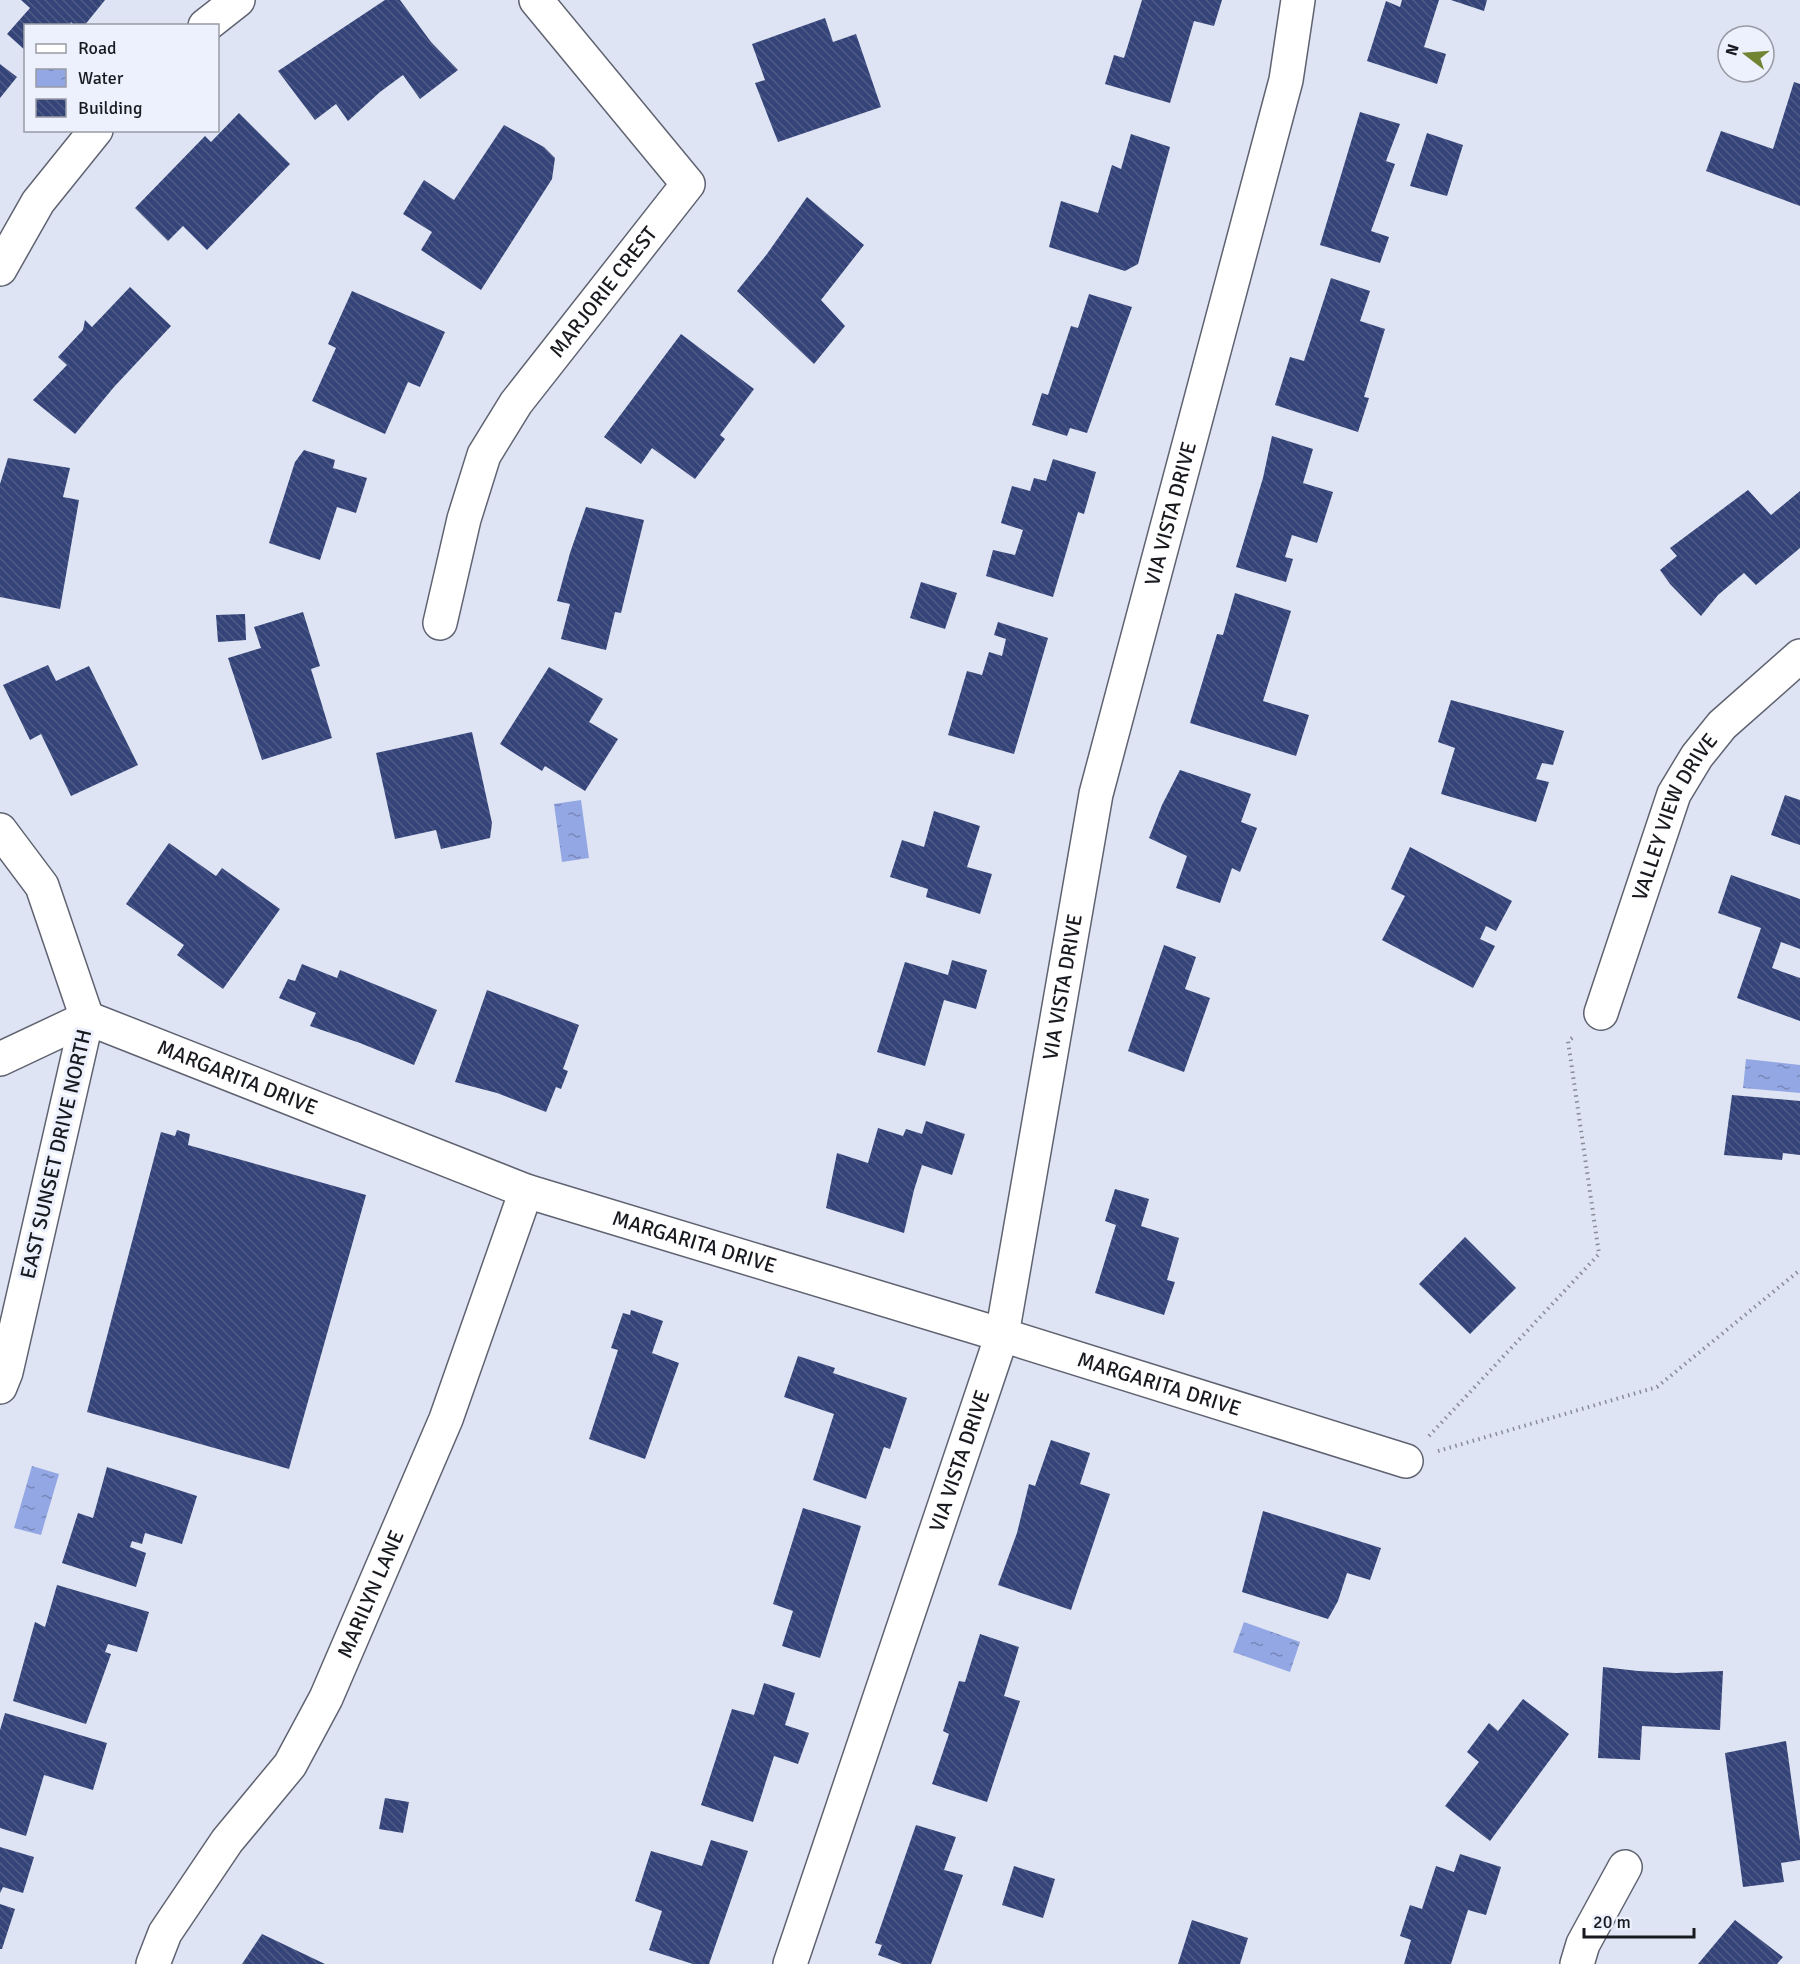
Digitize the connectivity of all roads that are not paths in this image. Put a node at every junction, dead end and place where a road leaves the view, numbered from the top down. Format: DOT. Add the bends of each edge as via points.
graph roads {
  1 [pos="238,0"];
  2 [pos="536,0"];
  3 [pos="1298,0"];
  4 [pos="208,24"];
  5 [pos="94,132"];
  6 [pos="0,269"];
  7 [pos="440,623"];
  8 [pos="1800,656"];
  9 [pos="0,831"];
  10 [pos="1602,1013"];
  11 [pos="87,1018"];
  12 [pos="0,1059"];
  13 [pos="526,1191"];
  14 [pos="1002,1335"];
  15 [pos="0,1387"];
  16 [pos="1406,1461"];
  17 [pos="1625,1867"];
  18 [pos="153,1964"];
  19 [pos="790,1964"];
  20 [pos="1577,1964"];
  1 -- 4 [label="street"];
  2 -- 7 [label="street, MARJORIE CREST" via="688,184 516,403 484,455 464,519"];
  3 -- 14 [label="street, VIA VISTA DRIVE" via="1286,80 1096,794"];
  5 -- 6 [label="street" via="38,202"];
  8 -- 10 [label="street, VALLEY VIEW DRIVE" via="1722,725 1696,756 1674,794"];
  9 -- 11 [label="street, EAST SUNSET DRIVE NORTH" via="42,886"];
  11 -- 12 [label="street"];
  11 -- 13 [label="street, MARGARITA DRIVE"];
  11 -- 15 [label="street, EAST SUNSET DRIVE NORTH"];
  13 -- 14 [label="street, MARGARITA DRIVE"];
  13 -- 18 [label="street, MARILYN LANE" via="446,1419 326,1698 290,1765 226,1840 165,1933"];
  14 -- 16 [label="street, MARGARITA DRIVE"];
  14 -- 19 [label="street, VIA VISTA DRIVE"];
  17 -- 20 [label="street" via="1583,1944"];
}
